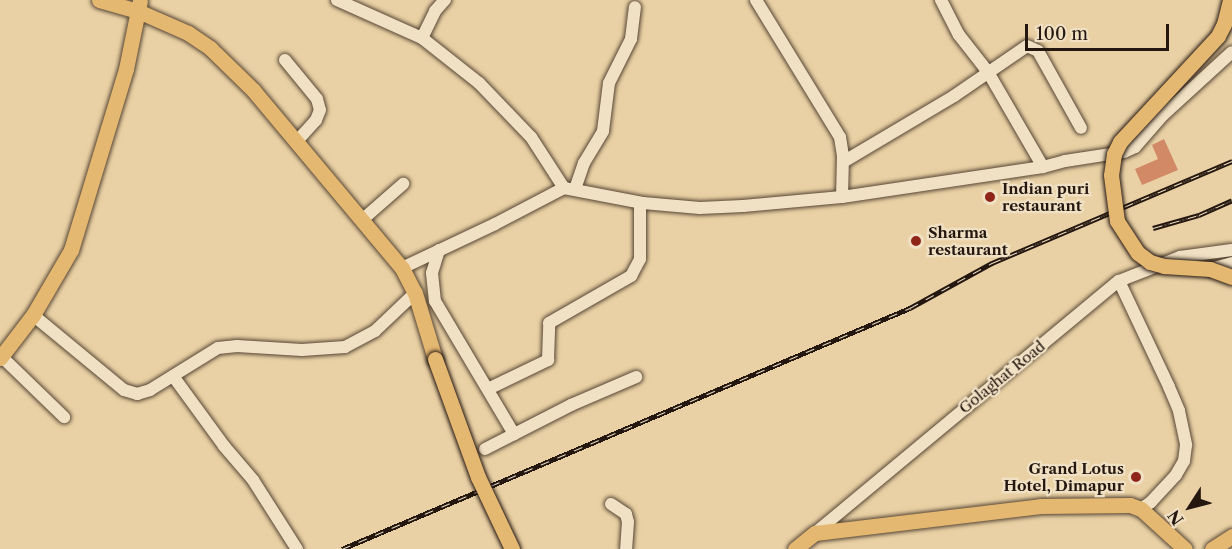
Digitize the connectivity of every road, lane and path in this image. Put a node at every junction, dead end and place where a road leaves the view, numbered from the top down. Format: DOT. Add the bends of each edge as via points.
graph roads {
  1 [pos="99,0"];
  2 [pos="337,0"];
  3 [pos="445,0"];
  4 [pos="756,0"];
  5 [pos="941,0"];
  6 [pos="1230,0"];
  7 [pos="139,5"];
  8 [pos="635,7"];
  9 [pos="422,38"];
  10 [pos="1232,52"];
  11 [pos="285,60"];
  12 [pos="988,72"];
  13 [pos="1081,128"];
  14 [pos="297,141"];
  15 [pos="843,162"];
  16 [pos="1043,167"];
  17 [pos="403,184"];
  18 [pos="569,188"];
  19 [pos="842,197"];
  20 [pos="640,203"];
  21 [pos="362,220"];
  22 [pos="439,250"];
  23 [pos="1232,250"];
  24 [pos="1232,263"];
  25 [pos="402,268"];
  26 [pos="1210,269"];
  27 [pos="1232,277"];
  28 [pos="1119,281"];
  29 [pos="415,293"];
  30 [pos="33,315"];
  31 [pos="1,357"];
  32 [pos="173,376"];
  33 [pos="636,377"];
  34 [pos="488,389"];
  35 [pos="64,417"];
  36 [pos="514,434"];
  37 [pos="484,449"];
  38 [pos="611,504"];
  39 [pos="1141,509"];
  40 [pos="815,533"];
  41 [pos="1232,536"];
  42 [pos="297,549"];
  43 [pos="512,549"];
  44 [pos="626,549"];
  45 [pos="795,549"];
  46 [pos="1185,549"];
  47 [pos="1212,549"];
  1 -- 7 [label="main road"];
  2 -- 9 [label="street"];
  3 -- 9 [label="street"];
  4 -- 15 [label="street" via="833,122 840,137"];
  5 -- 12 [label="street" via="959,35"];
  6 -- 26 [label="main road, bridge" via="1218,36 1120,142 1111,175 1117,221 1138,253 1164,266"];
  7 -- 14 [label="main road" via="210,48 254,90"];
  7 -- 30 [label="main road" via="126,69 71,250"];
  8 -- 18 [label="street" via="631,39 609,83 603,130"];
  9 -- 18 [label="street" via="508,110"];
  10 -- 16 [label="street" via="1130,151"];
  11 -- 14 [label="street" via="316,99 320,110"];
  12 -- 13 [label="street" via="1022,48 1033,46"];
  12 -- 15 [label="street"];
  12 -- 16 [label="street"];
  14 -- 21 [label="main road"];
  15 -- 19 [label="street"];
  16 -- 19 [label="street"];
  17 -- 21 [label="street"];
  18 -- 20 [label="street"];
  18 -- 22 [label="street"];
  19 -- 20 [label="street" via="700,208"];
  20 -- 34 [label="street" via="640,259 631,276 549,323 550,356 545,363"];
  21 -- 25 [label="main road"];
  22 -- 25 [label="street"];
  22 -- 34 [label="street" via="432,273 435,301"];
  23 -- 28 [label="street, Golaghat Road" via="1180,257"];
  24 -- 26 [label="street"];
  25 -- 29 [label="main road"];
  26 -- 27 [label="main road, bridge"];
  28 -- 39 [label="street" via="1179,411 1186,445 1184,462 1176,475"];
  28 -- 40 [label="street, Golaghat Road"];
  29 -- 32 [label="street" via="375,331 345,347 218,348"];
  29 -- 43 [label="main road, bridge" via="478,477"];
  30 -- 31 [label="main road"];
  30 -- 32 [label="street" via="124,390 137,394"];
  31 -- 35 [label="street"];
  32 -- 42 [label="street" via="253,480"];
  33 -- 36 [label="street"];
  34 -- 36 [label="street"];
  36 -- 37 [label="street"];
  38 -- 44 [label="street" via="626,514"];
  39 -- 40 [label="main road" via="1130,505 1040,506"];
  39 -- 46 [label="main road"];
  40 -- 45 [label="main road, Golaghat Road"];
  41 -- 47 [label="main road"];
}
